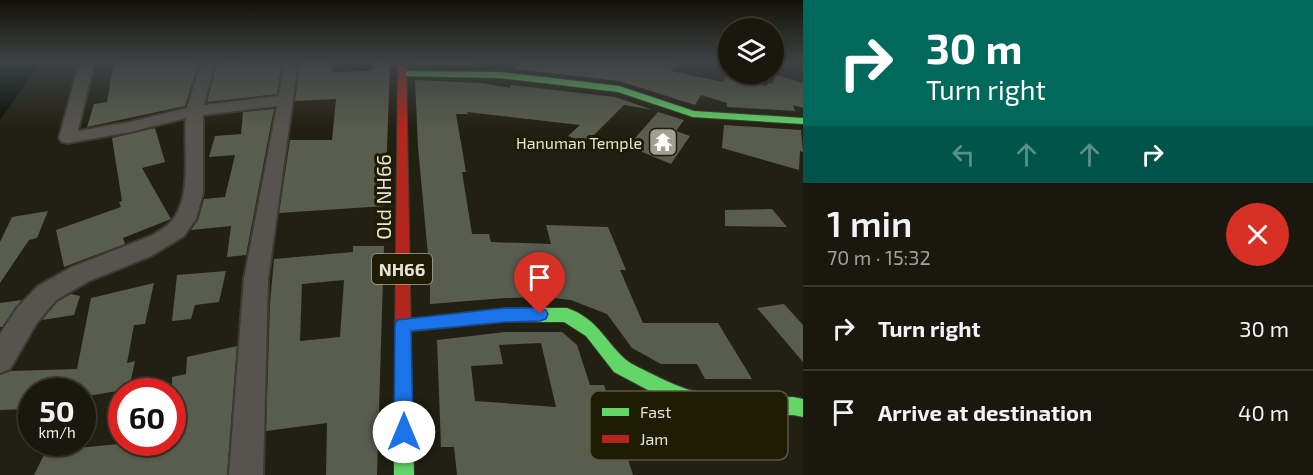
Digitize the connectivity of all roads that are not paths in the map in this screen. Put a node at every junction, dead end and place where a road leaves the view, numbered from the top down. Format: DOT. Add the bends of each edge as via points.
graph roads {
  1 [pos="81,84"];
  2 [pos="202,84"];
  3 [pos="288,84"];
  4 [pos="402,84"];
  5 [pos="579,84"];
  6 [pos="286,100"];
  7 [pos="195,111"];
  8 [pos="803,121"];
  9 [pos="403,325"];
  10 [pos="0,360"];
  11 [pos="667,391"];
  12 [pos="788,405"];
  13 [pos="803,408"];
  14 [pos="246,475"];
  15 [pos="404,475"];
  1 -- 7 [label="street" via="68,138"];
  2 -- 7 [label="street"];
  3 -- 6 [label="street"];
  4 -- 9 [label="street, Old NH66 / NH66"];
  5 -- 8 [label="street" via="619,89 693,114"];
  6 -- 7 [label="street"];
  6 -- 14 [label="street" via="256,279"];
  7 -- 10 [label="street" via="195,169 190,204 180,227 164,241 77,275 47,293 30,310"];
  9 -- 11 [label="street" via="505,315 567,315 592,331 620,366"];
  9 -- 15 [label="street, Old NH66 / NH66"];
  12 -- 13 [label="street"];
}
